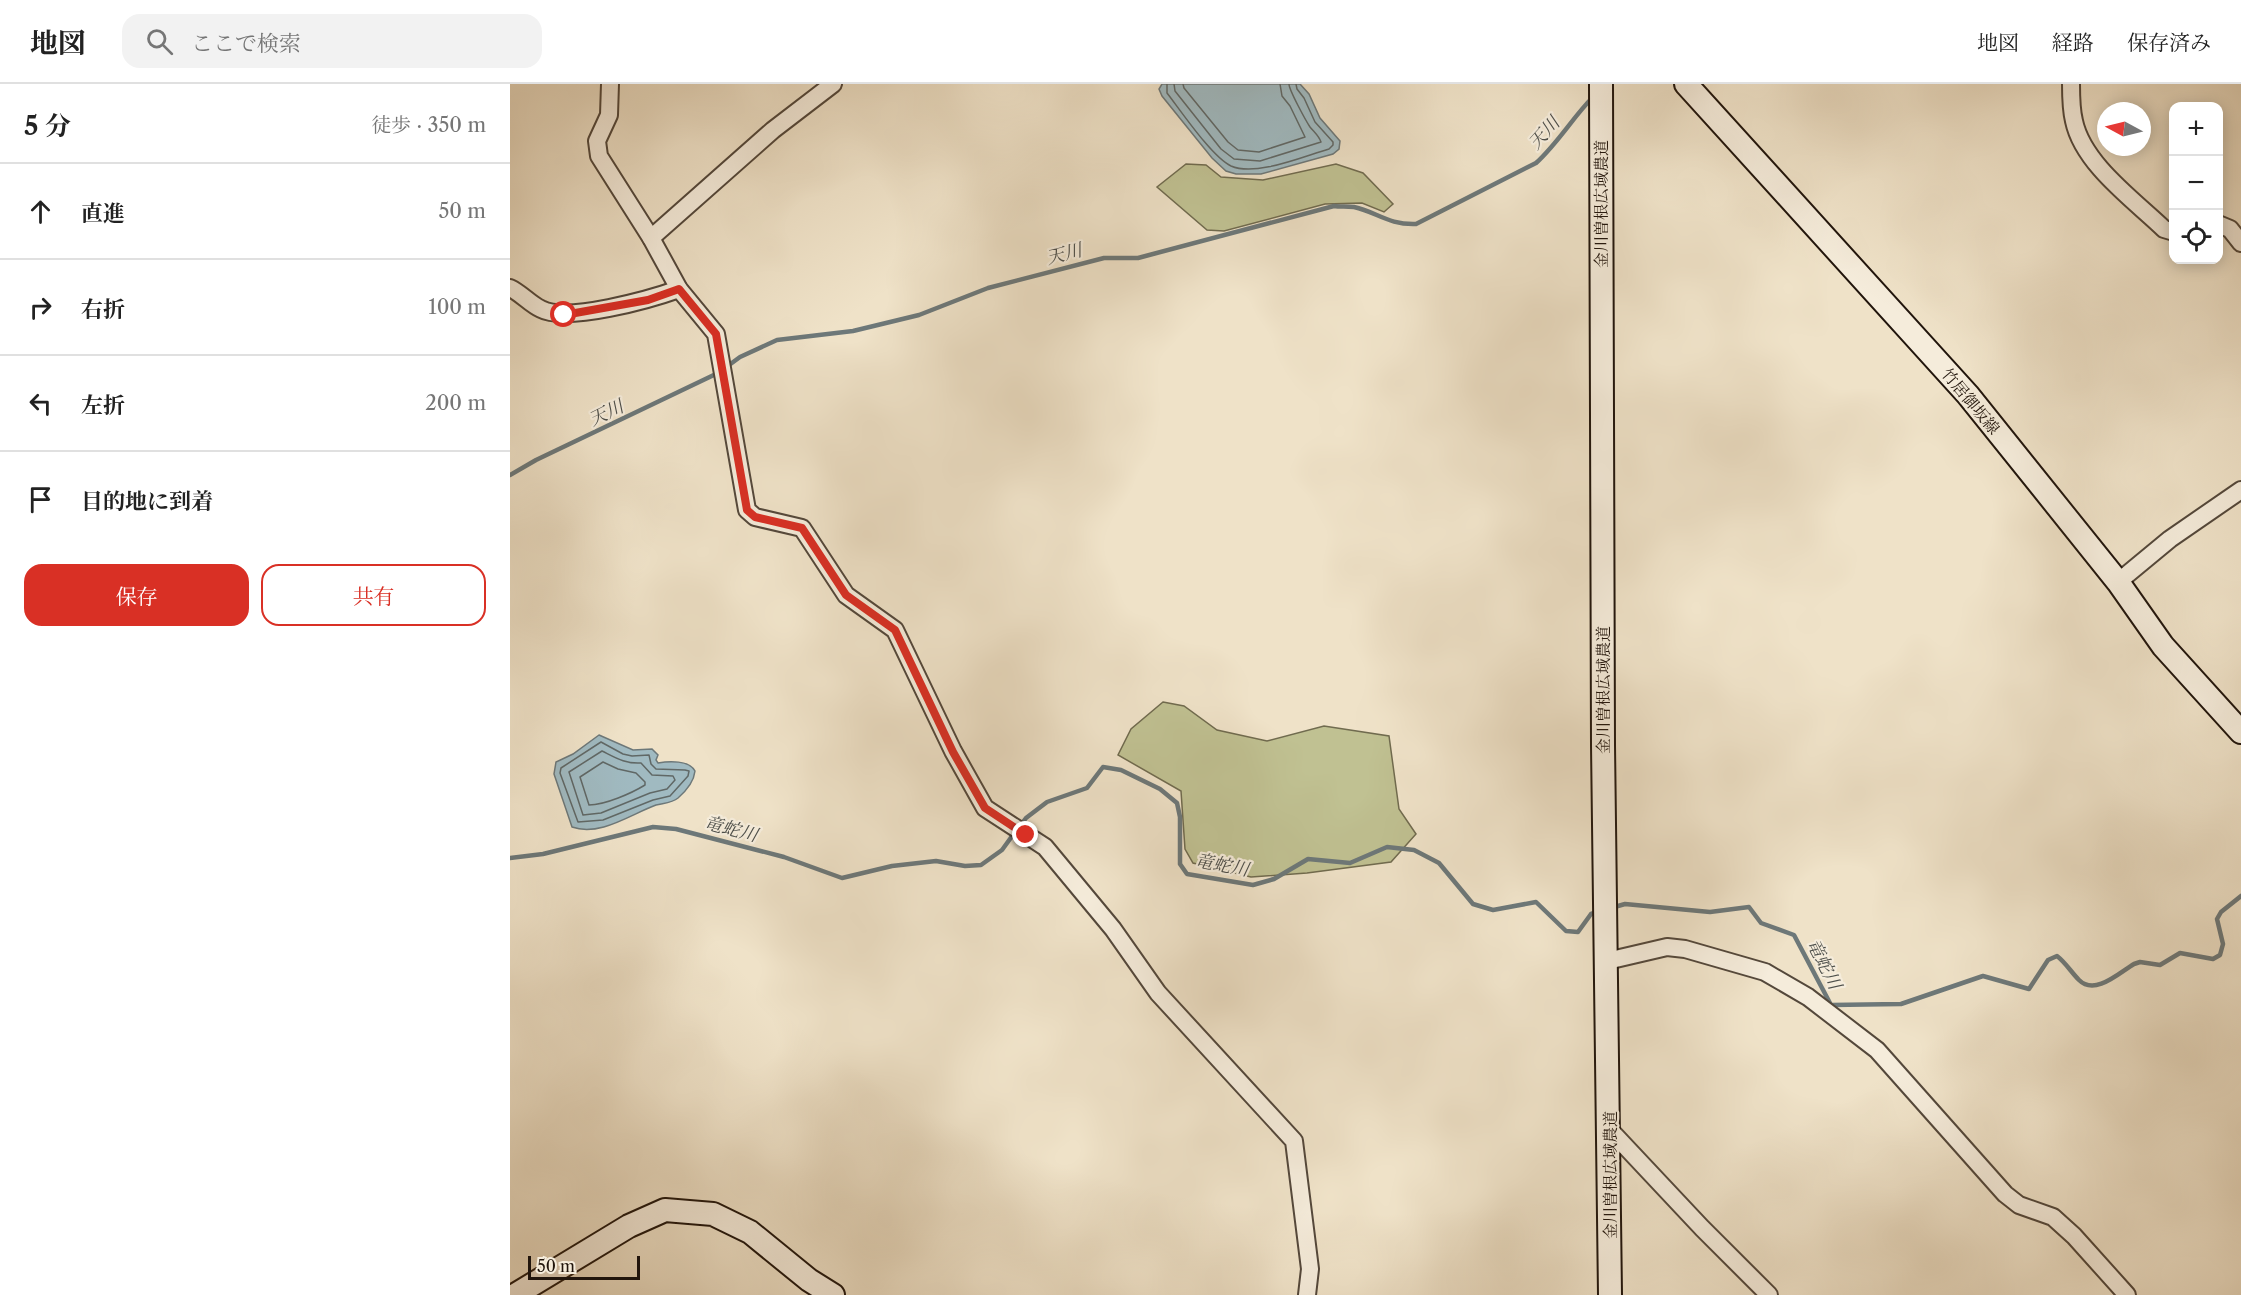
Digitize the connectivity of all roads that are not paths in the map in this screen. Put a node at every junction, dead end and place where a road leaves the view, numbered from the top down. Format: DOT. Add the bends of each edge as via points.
graph roads {
  1 [pos="610,84"];
  2 [pos="833,84"];
  3 [pos="2071,84"];
  4 [pos="1690,85"];
  5 [pos="1601,94"];
  6 [pos="2223,226"];
  7 [pos="2169,230"];
  8 [pos="651,238"];
  9 [pos="2241,243"];
  10 [pos="510,288"];
  11 [pos="679,289"];
  12 [pos="2241,490"];
  13 [pos="2118,582"];
  14 [pos="2241,732"];
  15 [pos="1607,961"];
  16 [pos="1609,1129"];
  17 [pos="515,1295"];
  18 [pos="833,1295"];
  19 [pos="1307,1295"];
  20 [pos="1610,1295"];
  21 [pos="1769,1295"];
  22 [pos="2127,1295"];
  1 -- 8 [label="street" via="609,115 597,141 599,156"];
  2 -- 8 [label="street" via="773,130"];
  3 -- 7 [label="street" via="2074,121 2088,152 2100,168"];
  4 -- 13 [label="street, 竹居御坂線" via="1968,395"];
  5 -- 15 [label="street, 金川曽根広域農道"];
  6 -- 9 [label="street"];
  8 -- 11 [label="street"];
  10 -- 11 [label="street" via="542,310 564,315 648,300"];
  11 -- 19 [label="street" via="716,334 747,510 755,517 802,528 846,595 895,630 953,752 985,808 1045,847 1113,929 1158,993 1294,1141 1310,1269"];
  12 -- 13 [label="street" via="2170,539"];
  13 -- 14 [label="street, 竹居御坂線" via="2163,646"];
  15 -- 16 [label="street, 金川曽根広域農道"];
  15 -- 22 [label="street" via="1667,947 1685,949 1765,972 1808,997 1876,1050 2004,1194 2019,1205 2053,1217"];
  16 -- 20 [label="street, 金川曽根広域農道"];
  16 -- 21 [label="street"];
  17 -- 18 [label="street" via="629,1226 665,1210 713,1214 750,1232"];
}
